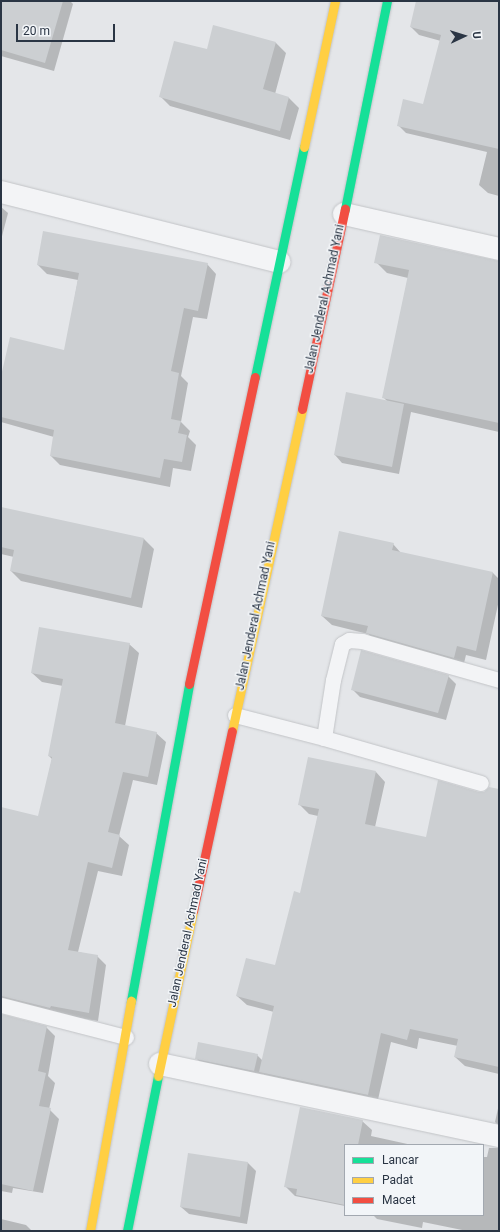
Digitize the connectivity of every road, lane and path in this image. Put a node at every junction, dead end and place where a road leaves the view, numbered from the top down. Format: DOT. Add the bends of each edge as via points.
graph roads {
  1 [pos="335,1"];
  2 [pos="387,1"];
  3 [pos="1,192"];
  4 [pos="344,214"];
  5 [pos="499,249"];
  6 [pos="279,262"];
  7 [pos="499,680"];
  8 [pos="235,715"];
  9 [pos="324,738"];
  10 [pos="481,783"];
  11 [pos="1,1004"];
  12 [pos="126,1037"];
  13 [pos="160,1064"];
  14 [pos="499,1136"];
  15 [pos="90,1231"];
  16 [pos="127,1231"];
  1 -- 6 [label="main road"];
  2 -- 4 [label="main road, Jalan Jenderal Achmad Yani"];
  3 -- 6 [label="street"];
  4 -- 5 [label="street"];
  4 -- 8 [label="main road, Jalan Jenderal Achmad Yani"];
  6 -- 12 [label="main road" via="181,722"];
  7 -- 9 [label="lane" via="362,641 349,640 342,644 333,680"];
  8 -- 9 [label="lane"];
  8 -- 13 [label="main road, Jalan Jenderal Achmad Yani"];
  9 -- 10 [label="lane"];
  11 -- 12 [label="lane"];
  12 -- 15 [label="main road"];
  13 -- 14 [label="street"];
  13 -- 16 [label="main road, Jalan Jenderal Achmad Yani"];
}
